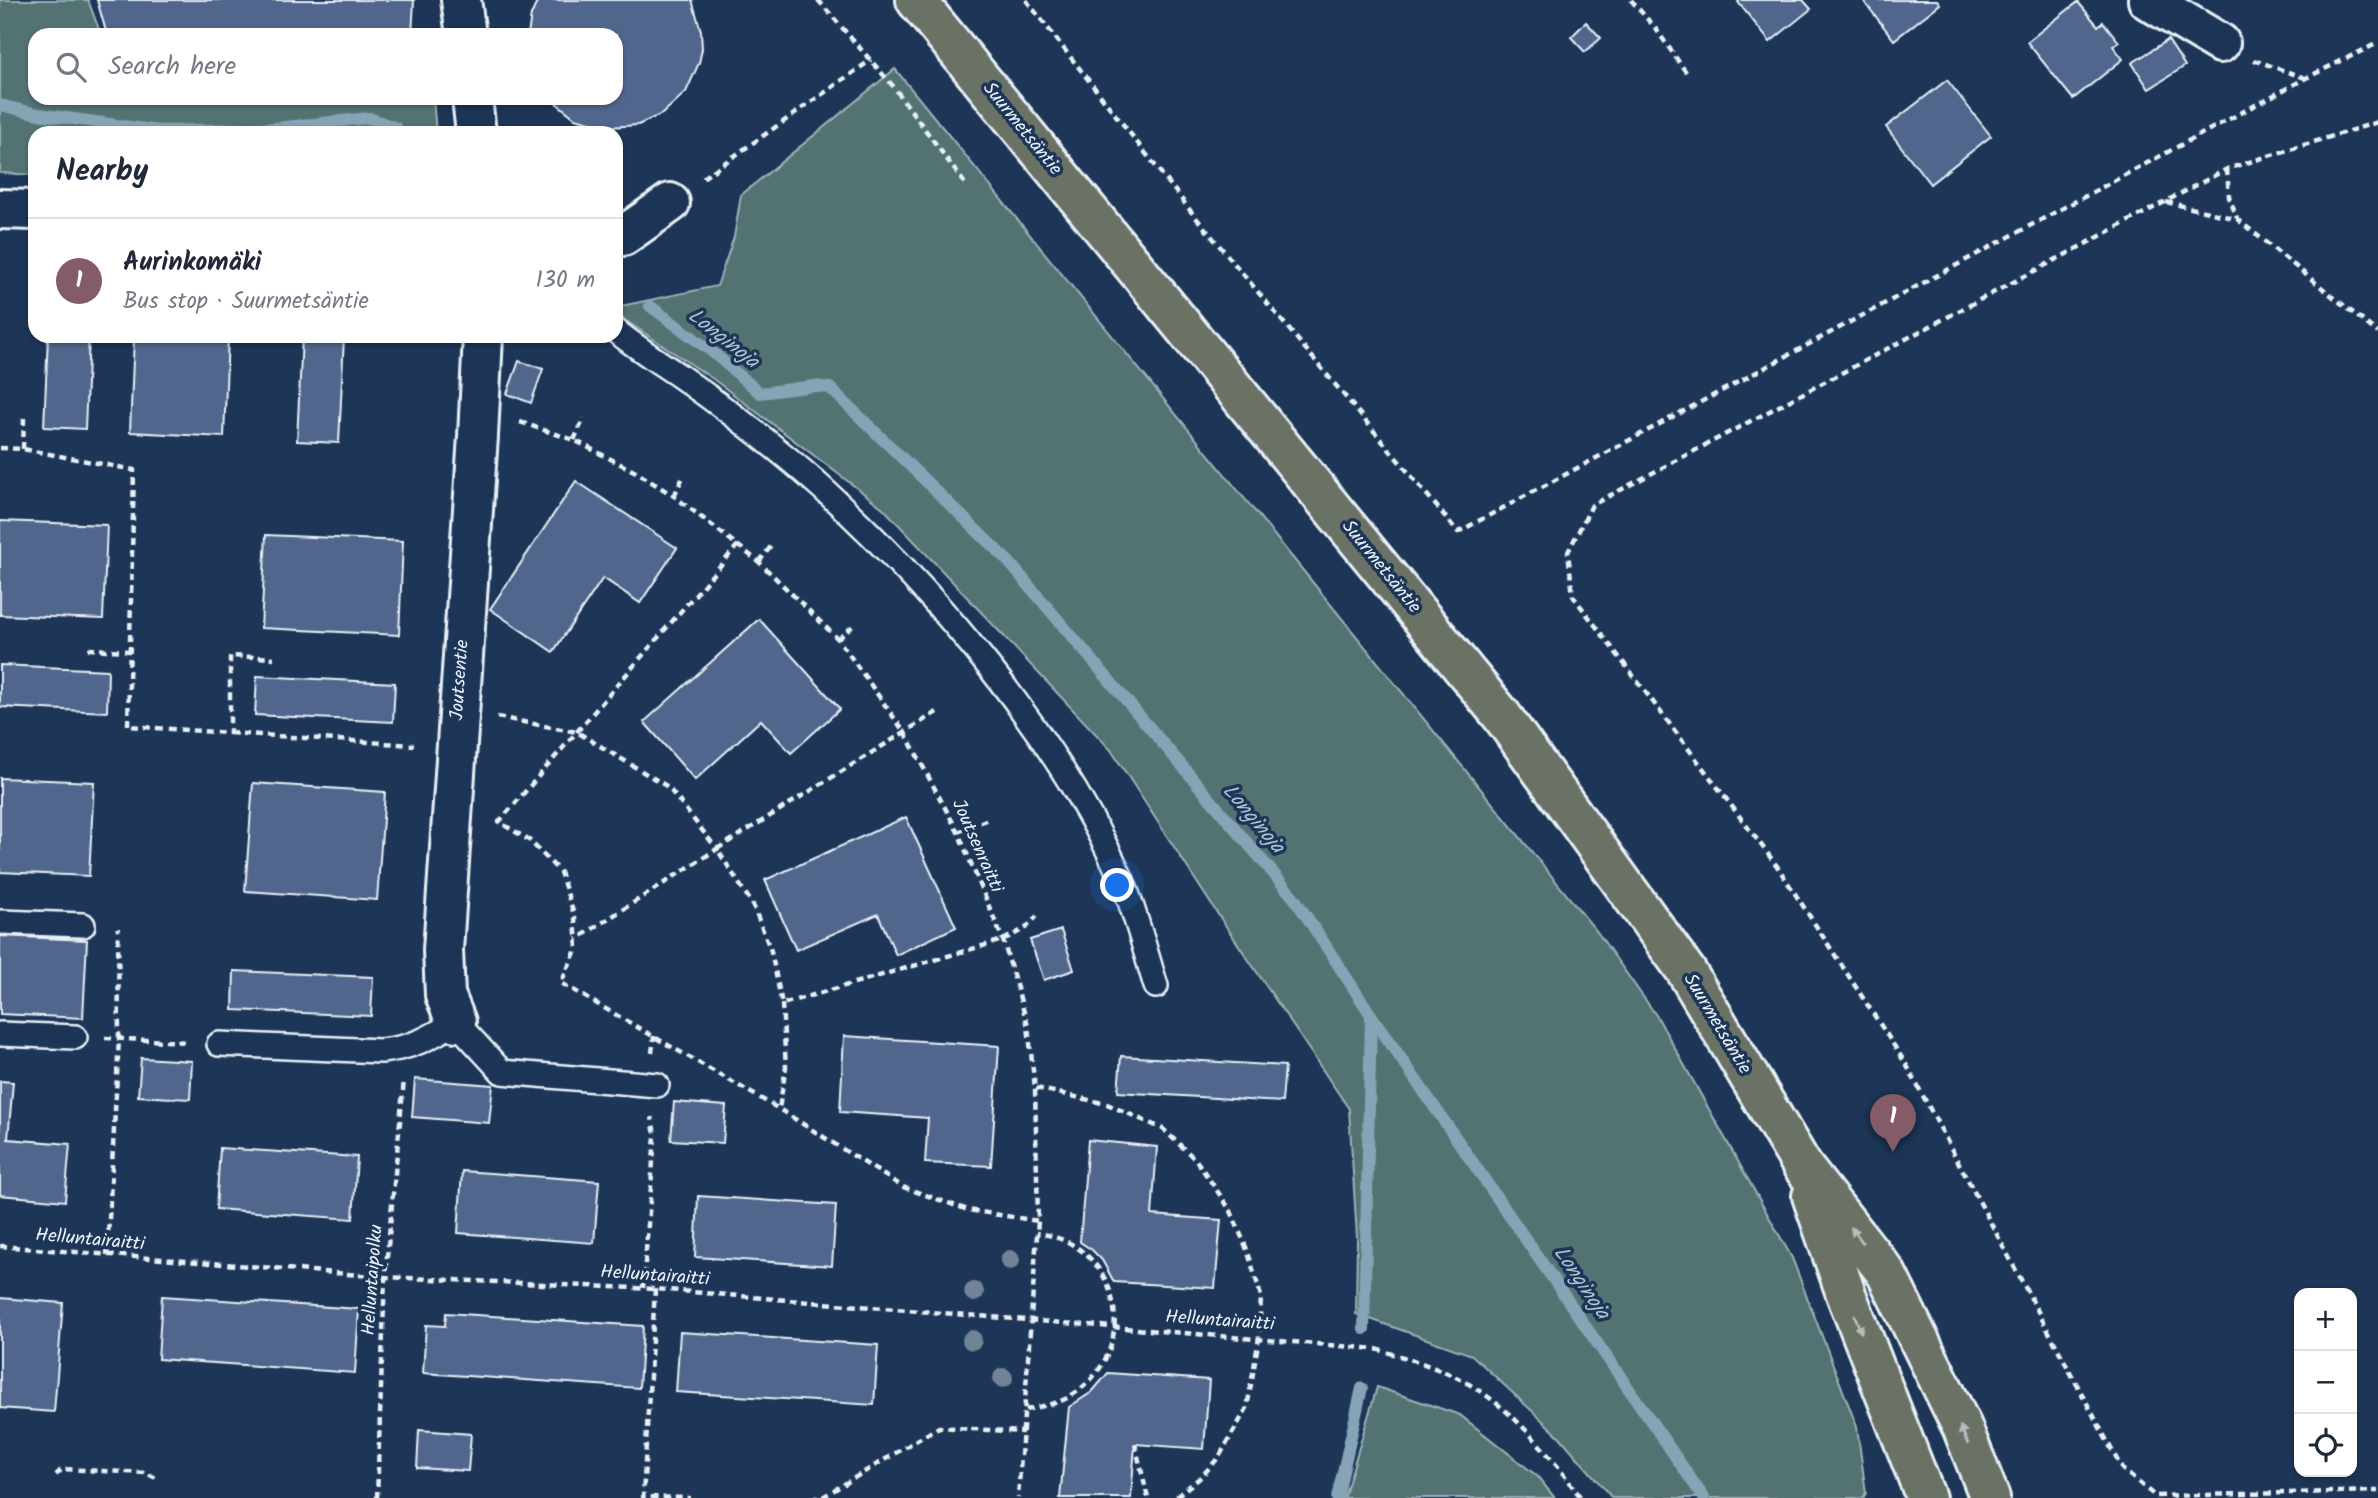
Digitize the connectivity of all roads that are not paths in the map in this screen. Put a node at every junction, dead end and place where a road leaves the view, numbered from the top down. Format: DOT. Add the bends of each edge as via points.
graph roads {
  1 [pos="461,0"];
  2 [pos="916,0"];
  3 [pos="2148,0"];
  4 [pos="465,28"];
  5 [pos="2221,43"];
  6 [pos="473,105"];
  7 [pos="475,126"];
  8 [pos="670,203"];
  9 [pos="0,209"];
  10 [pos="28,210"];
  11 [pos="623,236"];
  12 [pos="623,336"];
  13 [pos="483,343"];
  14 [pos="0,922"];
  15 [pos="83,925"];
  16 [pos="1156,986"];
  17 [pos="456,1022"];
  18 [pos="0,1034"];
  19 [pos="75,1037"];
  20 [pos="219,1044"];
  21 [pos="652,1085"];
  22 [pos="1803,1167"];
  23 [pos="1926,1498"];
  24 [pos="1990,1498"];
  1 -- 4 [label="street"];
  2 -- 22 [label="main road, Suurmetsäntie" via="1502,716 1686,971"];
  3 -- 5 [label="street"];
  6 -- 7 [label="street"];
  8 -- 11 [label="street"];
  9 -- 10 [label="street"];
  12 -- 16 [label="lane" via="729,412 822,487 910,577 992,672 1068,779 1099,833 1123,883"];
  13 -- 17 [label="street, Joutsentie" via="443,950 445,995"];
  14 -- 15 [label="lane"];
  17 -- 20 [label="lane" via="404,1049"];
  17 -- 21 [label="lane" via="502,1072"];
  18 -- 19 [label="lane"];
  22 -- 23 [label="main road, Suurmetsäntie, one-way" via="1846,1294"];
  24 -- 22 [label="main road, Suurmetsäntie, one-way" via="1962,1427 1886,1273"];
}
